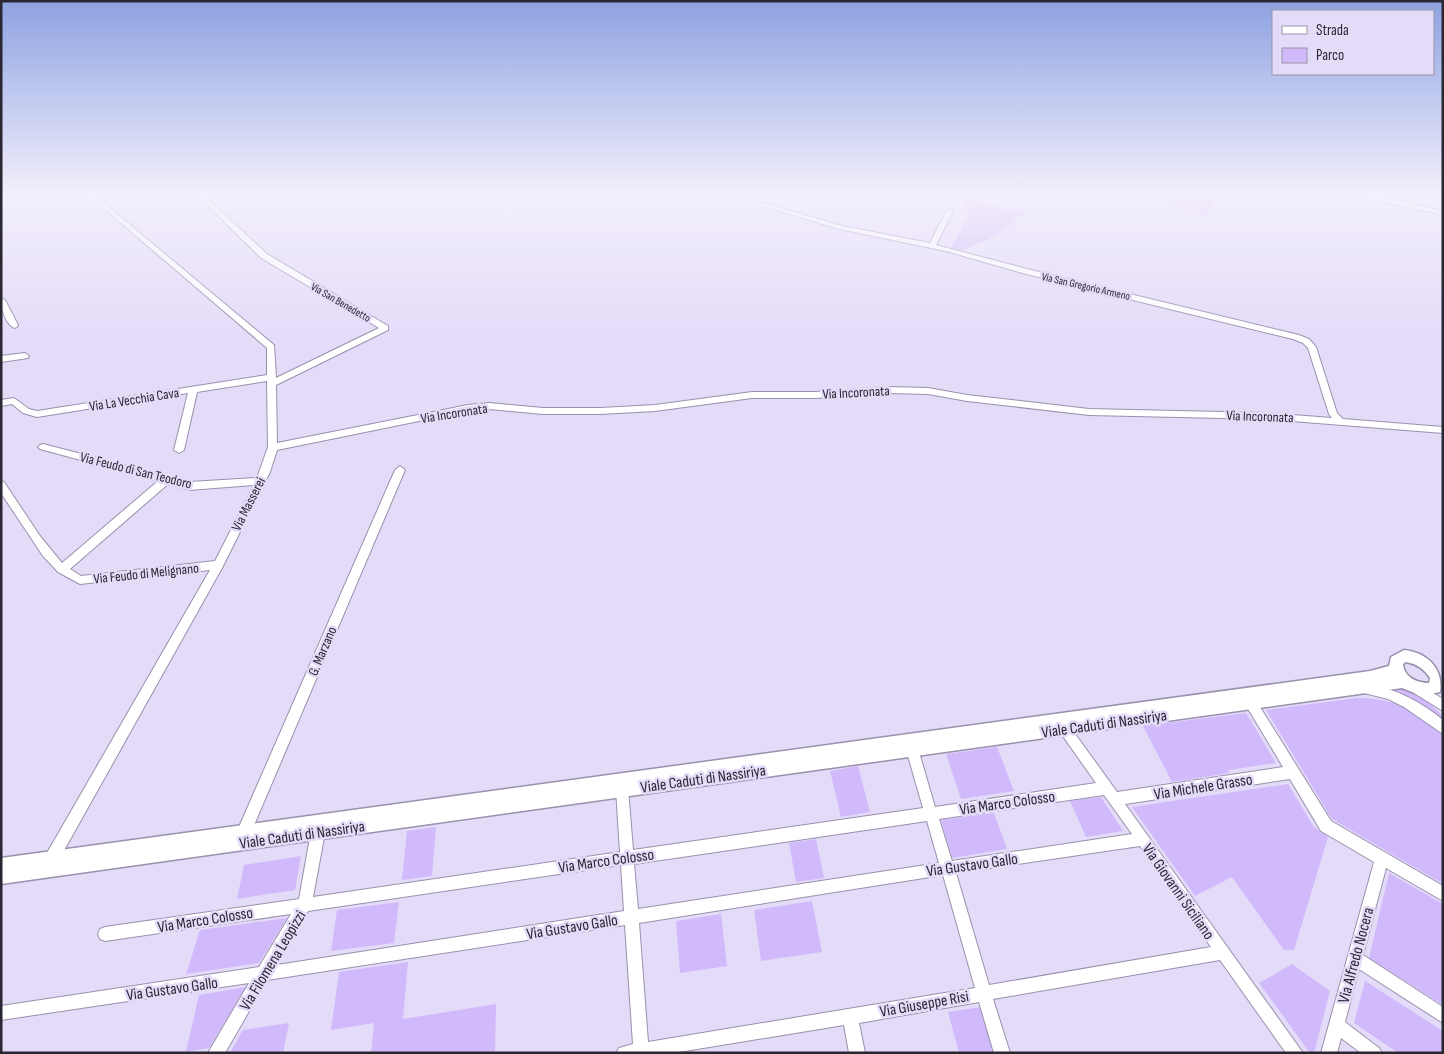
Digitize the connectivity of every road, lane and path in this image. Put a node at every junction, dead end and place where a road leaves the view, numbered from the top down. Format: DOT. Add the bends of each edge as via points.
graph roads {
  1 [pos="147,242"];
  2 [pos="250,242"];
  3 [pos="913,242"];
  4 [pos="934,242"];
  5 [pos="932,246"];
  6 [pos="1,300"];
  7 [pos="14,325"];
  8 [pos="24,356"];
  9 [pos="1,359"];
  10 [pos="272,380"];
  11 [pos="193,390"];
  12 [pos="1,404"];
  13 [pos="1340,421"];
  14 [pos="1443,430"];
  15 [pos="43,447"];
  16 [pos="274,447"];
  17 [pos="180,450"];
  18 [pos="400,470"];
  19 [pos="167,480"];
  20 [pos="260,481"];
  21 [pos="1,485"];
  22 [pos="218,565"];
  23 [pos="62,570"];
  24 [pos="1440,675"];
  25 [pos="1406,680"];
  26 [pos="1358,688"];
  27 [pos="1250,703"];
  28 [pos="1443,705"];
  29 [pos="1064,728"];
  30 [pos="1443,728"];
  31 [pos="912,749"];
  32 [pos="1293,772"];
  33 [pos="622,789"];
  34 [pos="1111,794"];
  35 [pos="931,813"];
  36 [pos="244,832"];
  37 [pos="318,832"];
  38 [pos="1143,839"];
  39 [pos="627,857"];
  40 [pos="52,858"];
  41 [pos="1382,858"];
  42 [pos="1,866"];
  43 [pos="947,868"];
  44 [pos="1,876"];
  45 [pos="1443,894"];
  46 [pos="305,904"];
  47 [pos="631,916"];
  48 [pos="105,934"];
  49 [pos="1223,952"];
  50 [pos="1355,958"];
  51 [pos="264,975"];
  52 [pos="984,992"];
  53 [pos="1,1013"];
  54 [pos="1443,1016"];
  55 [pos="850,1017"];
  56 [pos="1336,1025"];
  57 [pos="641,1051"];
  58 [pos="216,1053"];
  59 [pos="624,1053"];
  60 [pos="857,1053"];
  61 [pos="1002,1053"];
  62 [pos="1295,1053"];
  63 [pos="1329,1053"];
  64 [pos="1374,1053"];
  1 -- 10 [label="street, Via Masserei" via="271,347"];
  2 -- 10 [label="street, Via San Benedetto" via="264,256 385,328"];
  3 -- 5 [label="street, Via San Gregorio Armeno"];
  4 -- 5 [label="street"];
  5 -- 13 [label="street, Via San Gregorio Armeno" via="1306,341 1312,347 1333,414"];
  6 -- 7 [label="street"];
  8 -- 9 [label="street"];
  10 -- 11 [label="street, Via La Vecchia Cava"];
  10 -- 16 [label="street, Via Masserei"];
  11 -- 12 [label="street, Via La Vecchia Cava" via="37,414 26,411 14,401"];
  11 -- 17 [label="street"];
  13 -- 14 [label="street, Via Incoronata"];
  13 -- 16 [label="street, Via Incoronata" via="1089,412 942,393 888,390 738,396 655,408 600,411 544,411 489,406"];
  15 -- 19 [label="street, Via Feudo di San Teodoro"];
  16 -- 20 [label="street, Via Masserei"];
  18 -- 36 [label="street, G. Marzano"];
  19 -- 20 [label="street, Via Feudo di San Teodoro" via="189,486"];
  19 -- 23 [label="street"];
  20 -- 22 [label="street, Via Masserei"];
  21 -- 23 [label="street, Via Feudo di Melignano" via="53,562"];
  22 -- 23 [label="street, Via Feudo di Melignano" via="80,580"];
  22 -- 40 [label="street, Via Masserei"];
  24 -- 25 [label="main road" via="1431,690"];
  24 -- 25 [label="main road" via="1410,656 1396,661"];
  24 -- 28 [label="street" via="1439,696"];
  25 -- 26 [label="main road, Viale Caduti di Nassiriya"];
  25 -- 28 [label="street"];
  25 -- 36 [label="main road, Viale Caduti di Nassiriya" via="1362,678"];
  26 -- 27 [label="main road, Viale Caduti di Nassiriya"];
  26 -- 30 [label="street" via="1400,697"];
  27 -- 29 [label="main road, Viale Caduti di Nassiriya"];
  27 -- 32 [label="street"];
  29 -- 31 [label="main road, Viale Caduti di Nassiriya"];
  29 -- 34 [label="street, Via Giovanni Siciliano"];
  31 -- 33 [label="main road, Viale Caduti di Nassiriya"];
  31 -- 35 [label="street"];
  32 -- 34 [label="street, Via Michele Grasso"];
  32 -- 41 [label="street" via="1326,826"];
  33 -- 37 [label="main road, Viale Caduti di Nassiriya"];
  33 -- 39 [label="street"];
  34 -- 35 [label="street, Via Marco Colosso"];
  34 -- 38 [label="street, Via Giovanni Siciliano"];
  35 -- 39 [label="street, Via Marco Colosso"];
  35 -- 43 [label="street"];
  36 -- 40 [label="main road, Viale Caduti di Nassiriya"];
  37 -- 44 [label="main road, Viale Caduti di Nassiriya"];
  37 -- 46 [label="street, Via Filomena Leopizzi"];
  38 -- 43 [label="street, Via Gustavo Gallo"];
  38 -- 49 [label="street, Via Giovanni Siciliano"];
  39 -- 46 [label="street, Via Marco Colosso"];
  39 -- 47 [label="street"];
  40 -- 42 [label="main road, Viale Caduti di Nassiriya"];
  41 -- 45 [label="street"];
  41 -- 50 [label="street, Via Alfredo Nocera"];
  43 -- 47 [label="street, Via Gustavo Gallo"];
  43 -- 52 [label="street"];
  46 -- 48 [label="street, Via Marco Colosso"];
  46 -- 51 [label="street, Via Filomena Leopizzi"];
  47 -- 51 [label="street, Via Gustavo Gallo"];
  47 -- 57 [label="street"];
  49 -- 52 [label="street, Via Giuseppe Risi"];
  49 -- 62 [label="street, Via Giovanni Siciliano"];
  50 -- 54 [label="street"];
  50 -- 56 [label="street, Via Alfredo Nocera"];
  51 -- 53 [label="street, Via Gustavo Gallo"];
  51 -- 58 [label="street, Via Filomena Leopizzi"];
  52 -- 55 [label="street, Via Giuseppe Risi"];
  52 -- 61 [label="street"];
  55 -- 57 [label="street, Via Giuseppe Risi"];
  55 -- 60 [label="street"];
  56 -- 63 [label="street, Via Alfredo Nocera"];
  56 -- 64 [label="street"];
  57 -- 59 [label="street, Via Giuseppe Risi"];
}
